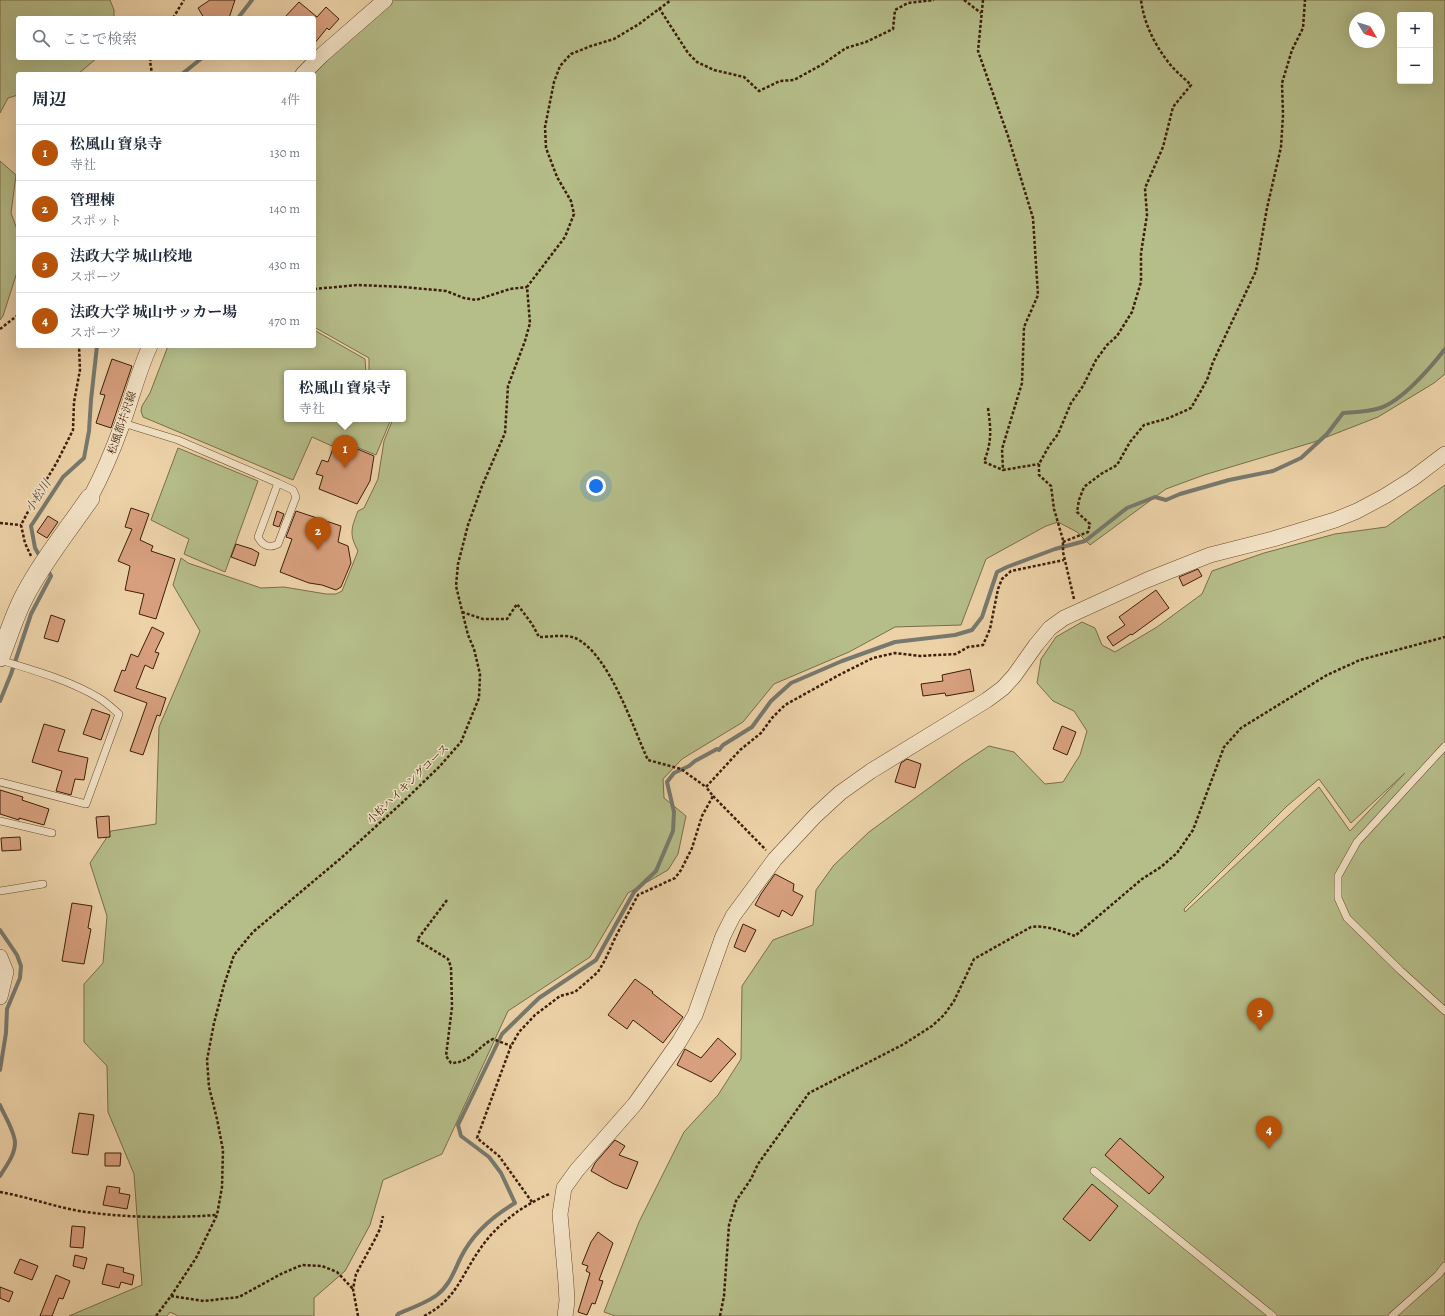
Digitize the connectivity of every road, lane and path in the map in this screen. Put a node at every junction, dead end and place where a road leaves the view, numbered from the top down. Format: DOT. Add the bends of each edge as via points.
graph roads {
  1 [pos="184,0"];
  2 [pos="385,0"];
  3 [pos="671,0"];
  4 [pos="934,0"];
  5 [pos="964,0"];
  6 [pos="983,0"];
  7 [pos="1141,0"];
  8 [pos="1305,0"];
  9 [pos="659,8"];
  10 [pos="982,14"];
  11 [pos="174,16"];
  12 [pos="150,60"];
  13 [pos="152,72"];
  14 [pos="305,72"];
  15 [pos="527,287"];
  16 [pos="316,289"];
  17 [pos="16,317"];
  18 [pos="0,329"];
  19 [pos="79,348"];
  20 [pos="149,348"];
  21 [pos="988,408"];
  22 [pos="123,423"];
  23 [pos="1445,454"];
  24 [pos="1039,464"];
  25 [pos="1003,470"];
  26 [pos="278,483"];
  27 [pos="90,498"];
  28 [pos="0,523"];
  29 [pos="22,525"];
  30 [pos="1063,541"];
  31 [pos="1064,560"];
  32 [pos="39,572"];
  33 [pos="1077,611"];
  34 [pos="462,612"];
  35 [pos="1445,637"];
  36 [pos="0,660"];
  37 [pos="4,660"];
  38 [pos="1445,746"];
  39 [pos="0,782"];
  40 [pos="706,787"];
  41 [pos="712,796"];
  42 [pos="0,821"];
  43 [pos="52,833"];
  44 [pos="775,859"];
  45 [pos="43,884"];
  46 [pos="0,891"];
  47 [pos="447,900"];
  48 [pos="0,957"];
  49 [pos="0,997"];
  50 [pos="1445,1011"];
  51 [pos="511,1046"];
  52 [pos="1094,1171"];
  53 [pos="564,1188"];
  54 [pos="0,1192"];
  55 [pos="532,1202"];
  56 [pos="217,1215"];
  57 [pos="383,1216"];
  58 [pos="1445,1266"];
  59 [pos="353,1289"];
  60 [pos="171,1296"];
  61 [pos="156,1316"];
  62 [pos="358,1316"];
  63 [pos="424,1316"];
  64 [pos="565,1316"];
  65 [pos="720,1316"];
  66 [pos="1273,1316"];
  67 [pos="1392,1316"];
  1 -- 11 [label="path"];
  2 -- 14 [label="street"];
  3 -- 9 [label="path"];
  4 -- 9 [label="path" via="908,3 895,10 892,29 866,42 846,48 794,80 780,81 759,91 744,77 714,70 697,62 688,53"];
  5 -- 10 [label="path"];
  6 -- 10 [label="path"];
  7 -- 24 [label="path" via="1150,35 1169,64 1191,85 1173,107 1163,147 1146,188 1147,215 1141,253 1141,282 1132,312 1117,336 1096,360 1071,403 1058,434"];
  8 -- 30 [label="path" via="1303,28 1292,50 1282,83 1281,147 1256,271 1207,380 1191,408 1144,425 1130,442 1117,465 1084,487 1078,512 1090,524 1088,532"];
  9 -- 15 [label="path" via="614,39 571,54 560,66 554,82 545,127 546,148 557,177 571,201 574,214 565,237"];
  10 -- 25 [label="path" via="978,51 1033,218 1038,295 1024,327 1022,383 1002,449"];
  12 -- 13 [label="path"];
  15 -- 16 [label="path" via="510,289 476,300 446,291 404,287 358,285"];
  15 -- 34 [label="path, 小松ハイキングコース" via="530,323 508,386 505,433 468,525 458,564 456,586"];
  17 -- 18 [label="path"];
  19 -- 29 [label="path" via="80,370 74,402 73,430"];
  20 -- 22 [label="street, 松風都井沢線" via="141,365"];
  21 -- 25 [label="path" via="990,446 984,462"];
  22 -- 26 [label="lane" via="178,440"];
  22 -- 27 [label="street, 松風都井沢線" via="110,459"];
  23 -- 33 [label="street" via="1405,483 1352,513 1273,539 1210,555"];
  24 -- 25 [label="path"];
  24 -- 30 [label="path" via="1039,475 1050,486"];
  26 -- 26 [label="lane" via="258,537 264,545 278,544 296,497 293,490"];
  27 -- 32 [label="street"];
  28 -- 29 [label="path"];
  29 -- 32 [label="path" via="25,543"];
  30 -- 31 [label="path"];
  31 -- 33 [label="path"];
  31 -- 40 [label="path" via="1011,571 1002,579 990,629 983,645 968,647 956,654 920,656 895,653 873,658 839,675 785,705 761,733 740,750"];
  32 -- 37 [label="street" via="16,614"];
  33 -- 44 [label="street" via="1050,628 1003,688 840,793"];
  34 -- 40 [label="path" via="483,619 507,619 517,604 539,637 559,636 585,643 613,682 648,760 681,769"];
  34 -- 56 [label="path, 小松ハイキングコース" via="480,674 479,698 461,742 404,801 253,932 234,956 214,1023 207,1060 209,1087 223,1150 222,1187"];
  35 -- 65 [label="path" via="1360,660 1327,675 1241,728 1224,747 1193,830 1177,853 1161,867 1142,879 1075,936 1056,929 1031,927 974,959 954,1001 932,1026 904,1044 809,1093 758,1164 736,1201 729,1226"];
  36 -- 37 [label="lane"];
  37 -- 39 [label="lane" via="68,683 100,698 119,714 86,804"];
  38 -- 50 [label="lane" via="1357,842 1338,876 1338,898 1347,918"];
  40 -- 41 [label="path"];
  41 -- 44 [label="path"];
  41 -- 51 [label="path" via="702,816 692,848 675,878 638,895 598,972 575,992 560,996 535,1015 518,1032"];
  42 -- 43 [label="lane"];
  44 -- 53 [label="street" via="733,916 723,936 695,1015 679,1042 635,1104"];
  45 -- 46 [label="lane"];
  47 -- 51 [label="path" via="417,940 448,959 451,967 452,1007 446,1056 451,1063 460,1063 493,1039"];
  48 -- 49 [label="street" via="6,972"];
  51 -- 55 [label="path" via="477,1138 499,1156"];
  52 -- 66 [label="lane"];
  53 -- 55 [label="path"];
  53 -- 64 [label="street" via="560,1214 567,1300"];
  54 -- 56 [label="path" via="84,1212 130,1217"];
  55 -- 63 [label="path" via="500,1224 480,1249 450,1298"];
  56 -- 60 [label="path, 小松ハイキングコース" via="196,1258"];
  57 -- 59 [label="path" via="380,1229 356,1274"];
  58 -- 67 [label="lane"];
  59 -- 60 [label="path" via="337,1272 322,1266 302,1265 239,1297 204,1302"];
  59 -- 62 [label="path"];
  60 -- 61 [label="path, 小松ハイキングコース"];
}
